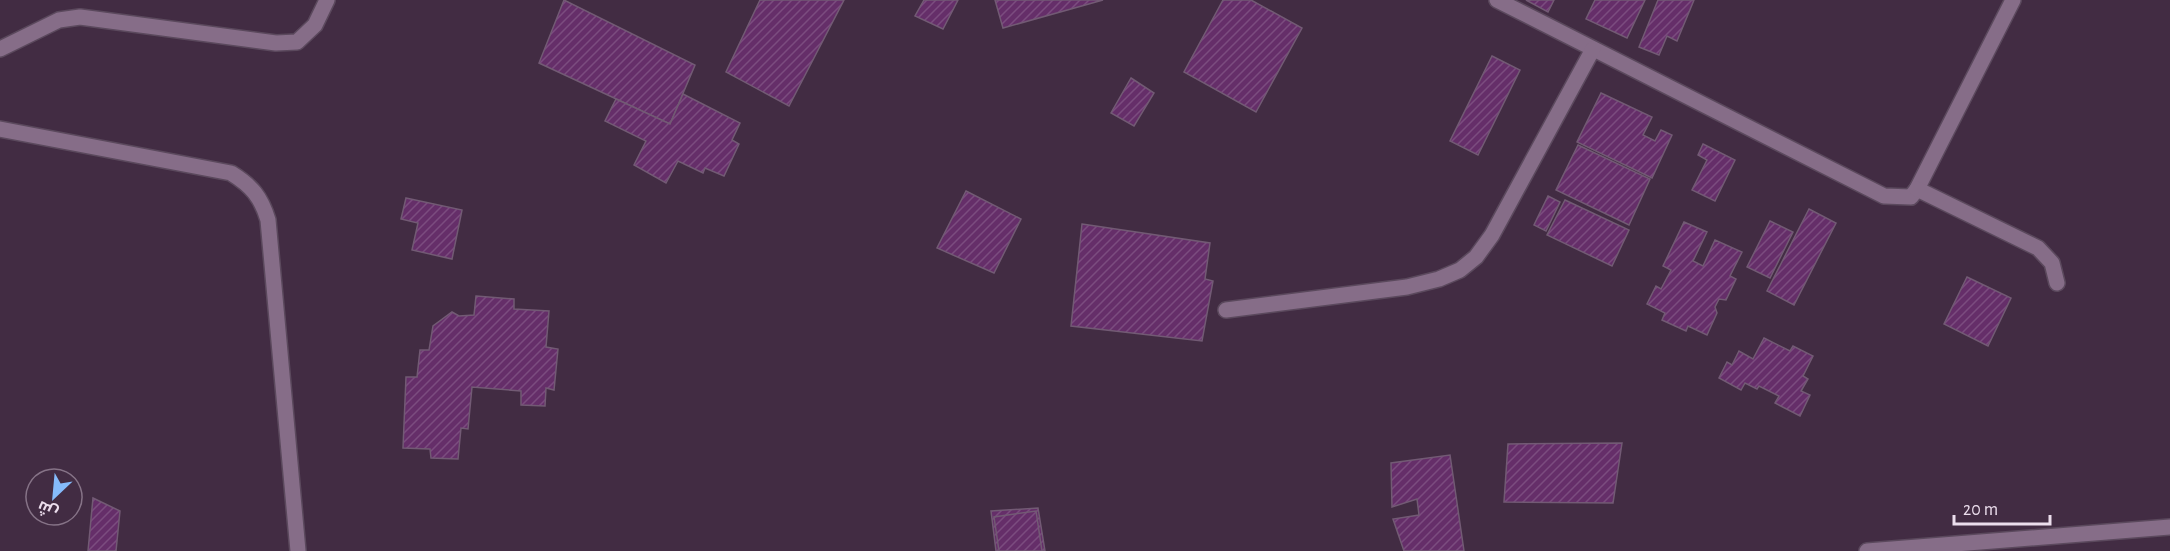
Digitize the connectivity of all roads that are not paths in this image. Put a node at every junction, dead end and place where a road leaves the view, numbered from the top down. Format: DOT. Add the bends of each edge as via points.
graph roads {
  1 [pos="327,0"];
  2 [pos="1497,0"];
  3 [pos="2013,0"];
  4 [pos="0,49"];
  5 [pos="1593,49"];
  6 [pos="0,129"];
  7 [pos="1917,189"];
  8 [pos="2057,283"];
  9 [pos="1226,310"];
  10 [pos="2170,527"];
  11 [pos="298,551"];
  12 [pos="1867,551"];
  1 -- 4 [label="street" via="315,25 297,42 276,43 80,18 59,20"];
  2 -- 5 [label="street"];
  3 -- 7 [label="street"];
  5 -- 7 [label="street" via="1884,196 1911,197"];
  5 -- 9 [label="street" via="1491,235 1476,257 1460,270 1407,287"];
  6 -- 11 [label="street" via="231,173 251,185 263,202 268,220"];
  7 -- 8 [label="street" via="2038,248 2052,263"];
  10 -- 12 [label="street"];
}
